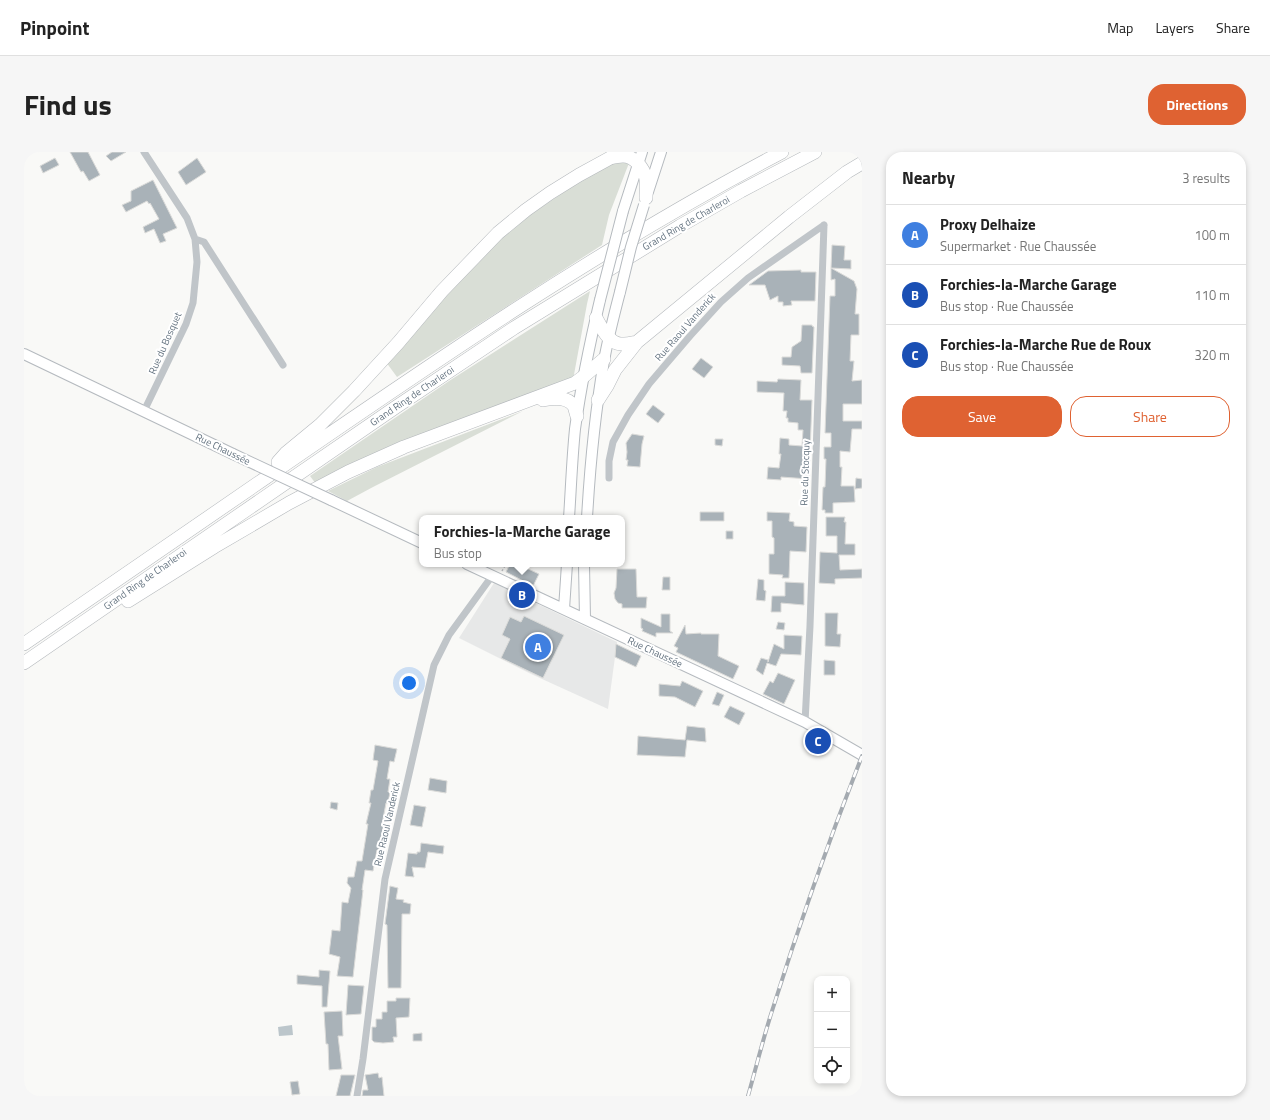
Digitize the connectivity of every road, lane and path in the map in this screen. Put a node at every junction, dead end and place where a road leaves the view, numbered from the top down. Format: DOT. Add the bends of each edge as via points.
graph roads {
  1 [pos="144,152"];
  2 [pos="661,152"];
  3 [pos="782,152"];
  4 [pos="815,152"];
  5 [pos="614,155"];
  6 [pos="640,158"];
  7 [pos="862,162"];
  8 [pos="645,201"];
  9 [pos="824,225"];
  10 [pos="195,239"];
  11 [pos="596,318"];
  12 [pos="609,338"];
  13 [pos="637,342"];
  14 [pos="24,354"];
  15 [pos="604,359"];
  16 [pos="283,365"];
  17 [pos="584,377"];
  18 [pos="598,400"];
  19 [pos="516,405"];
  20 [pos="144,411"];
  21 [pos="577,416"];
  22 [pos="609,478"];
  23 [pos="264,479"];
  24 [pos="569,515"];
  25 [pos="587,515"];
  26 [pos="419,542"];
  27 [pos="473,567"];
  28 [pos="567,567"];
  29 [pos="584,567"];
  30 [pos="492,576"];
  31 [pos="103,608"];
  32 [pos="564,609"];
  33 [pos="585,619"];
  34 [pos="24,644"];
  35 [pos="24,663"];
  36 [pos="806,722"];
  37 [pos="862,754"];
  38 [pos="357,1096"];
  1 -- 10 [label="street, Rue du Bosquet" via="187,218"];
  2 -- 8 [label="main road"];
  3 -- 23 [label="highway, Grand Ring de Charleroi" via="569,274 386,394"];
  4 -- 31 [label="highway, Grand Ring de Charleroi" via="680,226 514,328"];
  5 -- 6 [label="highway"];
  5 -- 23 [label="highway" via="550,193 498,233 442,291 354,391 320,425 286,453"];
  6 -- 8 [label="highway" via="646,179"];
  6 -- 11 [label="main road, bridge" via="623,211"];
  7 -- 13 [label="highway" via="789,217"];
  8 -- 12 [label="main road, bridge" via="631,246"];
  9 -- 22 [label="street, Rue Raoul Vanderick" via="748,278 721,302 654,378 613,442"];
  9 -- 36 [label="street, Rue du Stocquy"];
  10 -- 16 [label="street" via="204,242"];
  10 -- 20 [label="street, Rue du Bosquet" via="197,262 193,304"];
  11 -- 12 [label="highway"];
  11 -- 17 [label="main road"];
  12 -- 13 [label="highway" via="620,344"];
  12 -- 15 [label="main road"];
  13 -- 18 [label="highway" via="615,370"];
  14 -- 20 [label="main road, Rue Chaussée"];
  15 -- 17 [label="highway"];
  15 -- 18 [label="main road"];
  17 -- 19 [label="highway" via="575,383"];
  17 -- 21 [label="main road"];
  18 -- 25 [label="main road" via="589,472"];
  19 -- 21 [label="highway" via="558,397 574,406"];
  19 -- 31 [label="highway" via="404,447 348,472 227,539 123,604"];
  20 -- 26 [label="main road, Rue Chaussée, bridge"];
  21 -- 24 [label="main road"];
  23 -- 34 [label="highway, Grand Ring de Charleroi"];
  27 -- 30 [label="main road, Rue Chaussée"];
  28 -- 32 [label="main road"];
  29 -- 33 [label="main road"];
  30 -- 32 [label="main road, Rue Chaussée"];
  30 -- 38 [label="street, Rue Raoul Vanderick" via="449,635 434,665 385,879"];
  31 -- 35 [label="highway, Grand Ring de Charleroi"];
  32 -- 33 [label="main road, Rue Chaussée"];
  33 -- 36 [label="main road, Rue Chaussée"];
  36 -- 37 [label="main road, Rue Chaussée"];
}
